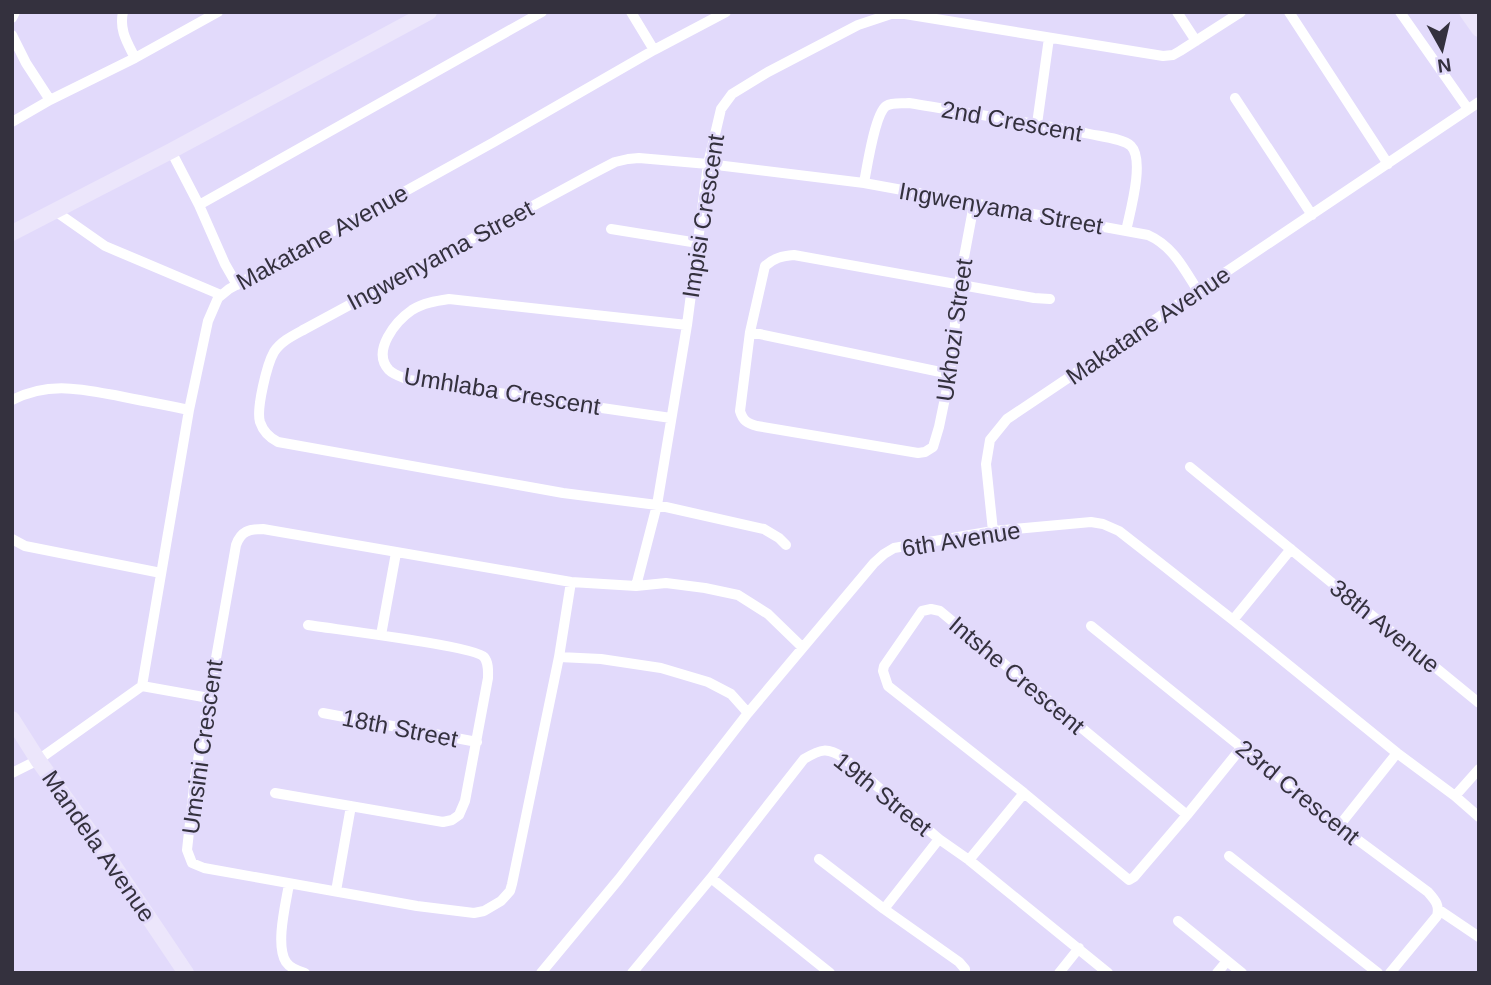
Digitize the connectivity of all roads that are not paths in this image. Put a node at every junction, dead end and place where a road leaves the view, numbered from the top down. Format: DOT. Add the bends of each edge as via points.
graph roads {
  1 [pos="15,12"];
  2 [pos="123,12"];
  3 [pos="218,12"];
  4 [pos="429,12"];
  5 [pos="542,12"];
  6 [pos="631,12"];
  7 [pos="726,12"];
  8 [pos="1177,12"];
  9 [pos="1241,12"];
  10 [pos="1289,12"];
  11 [pos="1400,12"];
  12 [pos="1468,12"];
  13 [pos="951,17"];
  14 [pos="12,18"];
  15 [pos="1479,29"];
  16 [pos="12,35"];
  17 [pos="1049,38"];
  18 [pos="1196,41"];
  19 [pos="653,50"];
  20 [pos="135,58"];
  21 [pos="1236,98"];
  22 [pos="50,100"];
  23 [pos="1479,102"];
  24 [pos="1468,109"];
  25 [pos="12,122"];
  26 [pos="1037,124"];
  27 [pos="171,151"];
  28 [pos="708,164"];
  29 [pos="1388,164"];
  30 [pos="864,183"];
  31 [pos="974,204"];
  32 [pos="200,205"];
  33 [pos="55,211"];
  34 [pos="1312,215"];
  35 [pos="15,226"];
  36 [pos="611,229"];
  37 [pos="1126,230"];
  38 [pos="698,243"];
  39 [pos="959,284"];
  40 [pos="237,285"];
  41 [pos="1198,291"];
  42 [pos="221,295"];
  43 [pos="1050,299"];
  44 [pos="687,325"];
  45 [pos="750,332"];
  46 [pos="950,374"];
  47 [pos="12,400"];
  48 [pos="189,410"];
  49 [pos="671,418"];
  50 [pos="1191,467"];
  51 [pos="657,505"];
  52 [pos="993,531"];
  53 [pos="12,539"];
  54 [pos="786,545"];
  55 [pos="1291,549"];
  56 [pos="396,553"];
  57 [pos="161,573"];
  58 [pos="571,582"];
  59 [pos="636,586"];
  60 [pos="1233,620"];
  61 [pos="308,625"];
  62 [pos="1091,626"];
  63 [pos="381,635"];
  64 [pos="802,647"];
  65 [pos="559,657"];
  66 [pos="142,686"];
  67 [pos="209,698"];
  68 [pos="1479,703"];
  69 [pos="323,713"];
  70 [pos="748,713"];
  71 [pos="12,719"];
  72 [pos="477,742"];
  73 [pos="1242,747"];
  74 [pos="1396,753"];
  75 [pos="38,760"];
  76 [pos="1479,769"];
  77 [pos="12,773"];
  78 [pos="275,793"];
  79 [pos="1024,793"];
  80 [pos="1455,796"];
  81 [pos="351,806"];
  82 [pos="1187,815"];
  83 [pos="1479,817"];
  84 [pos="1339,826"];
  85 [pos="939,839"];
  86 [pos="1229,856"];
  87 [pos="819,859"];
  88 [pos="969,860"];
  89 [pos="711,878"];
  90 [pos="289,884"];
  91 [pos="336,891"];
  92 [pos="884,909"];
  93 [pos="1439,910"];
  94 [pos="1178,921"];
  95 [pos="1479,937"];
  96 [pos="1079,948"];
  97 [pos="1227,961"];
  98 [pos="186,973"];
  99 [pos="305,973"];
  100 [pos="541,973"];
  101 [pos="632,973"];
  102 [pos="830,973"];
  103 [pos="965,973"];
  104 [pos="1059,973"];
  105 [pos="1108,973"];
  106 [pos="1217,973"];
  107 [pos="1242,973"];
  108 [pos="1378,973"];
  109 [pos="1390,973"];
  1 -- 14 [label="street"];
  2 -- 20 [label="street" via="124,37"];
  3 -- 20 [label="street"];
  4 -- 27 [label="main road"];
  5 -- 32 [label="street"];
  6 -- 19 [label="street"];
  7 -- 19 [label="street, Makatane Avenue"];
  8 -- 18 [label="street"];
  9 -- 18 [label="street, Impisi Crescent"];
  10 -- 29 [label="street"];
  11 -- 24 [label="street"];
  12 -- 15 [label="main road"];
  13 -- 17 [label="street, Impisi Crescent"];
  13 -- 28 [label="street, Impisi Crescent" via="891,14 858,25 768,72 725,102"];
  16 -- 22 [label="street"];
  17 -- 18 [label="street, Impisi Crescent" via="1163,57"];
  17 -- 26 [label="street"];
  19 -- 40 [label="street, Makatane Avenue"];
  20 -- 22 [label="street"];
  21 -- 34 [label="street"];
  22 -- 25 [label="street"];
  23 -- 24 [label="street, Makatane Avenue"];
  24 -- 29 [label="street, Makatane Avenue"];
  26 -- 30 [label="street, 2nd Crescent" via="893,104 877,120"];
  26 -- 37 [label="street, 2nd Crescent" via="1130,145 1138,170"];
  27 -- 32 [label="street"];
  27 -- 33 [label="main road"];
  28 -- 30 [label="street, Ingwenyama Street"];
  28 -- 38 [label="street, Impisi Crescent"];
  28 -- 51 [label="street, Ingwenyama Street" via="628,159 590,174 292,336 274,352 263,386 261,424 278,442 563,493"];
  29 -- 34 [label="street, Makatane Avenue"];
  30 -- 31 [label="street, Ingwenyama Street"];
  31 -- 37 [label="street, Ingwenyama Street"];
  31 -- 39 [label="street, Ukhozi Street"];
  32 -- 40 [label="street"];
  33 -- 35 [label="main road"];
  33 -- 42 [label="street" via="104,246"];
  34 -- 41 [label="street, Makatane Avenue"];
  36 -- 38 [label="street"];
  37 -- 41 [label="street, Ingwenyama Street" via="1161,241"];
  38 -- 44 [label="street, Impisi Crescent"];
  39 -- 43 [label="street"];
  39 -- 45 [label="street" via="780,256 765,266"];
  39 -- 46 [label="street, Ukhozi Street"];
  40 -- 42 [label="street, Makatane Avenue"];
  41 -- 52 [label="street, Makatane Avenue" via="1007,419 990,440 986,464"];
  42 -- 48 [label="street, Makatane Avenue" via="208,321"];
  44 -- 49 [label="street, Impisi Crescent"];
  44 -- 49 [label="street, Umhlaba Crescent" via="449,299 411,311 391,332 384,349 388,368 409,380"];
  45 -- 46 [label="street"];
  45 -- 46 [label="street, Ukhozi Street" via="740,411 747,423 925,452 933,447"];
  47 -- 48 [label="street" via="35,391 75,388"];
  48 -- 57 [label="street, Makatane Avenue"];
  49 -- 51 [label="street, Impisi Crescent"];
  50 -- 55 [label="street, 38th Avenue"];
  51 -- 54 [label="street, Ingwenyama Street" via="764,529"];
  51 -- 59 [label="street, Impisi Crescent"];
  52 -- 60 [label="street, 6th Avenue" via="1077,522 1103,524 1133,541"];
  52 -- 64 [label="street, 6th Avenue" via="903,546 884,554"];
  53 -- 57 [label="street" via="25,546"];
  55 -- 60 [label="street"];
  55 -- 68 [label="street, 38th Avenue"];
  56 -- 58 [label="street, Umsini Crescent"];
  56 -- 63 [label="street"];
  56 -- 67 [label="street, Umsini Crescent" via="263,529 243,533 236,545"];
  57 -- 66 [label="street, Makatane Avenue"];
  58 -- 59 [label="street, Umsini Crescent"];
  58 -- 65 [label="street, Umsini Crescent"];
  59 -- 64 [label="street, Umsini Crescent" via="666,583 738,595 768,614"];
  60 -- 74 [label="street, 6th Avenue"];
  61 -- 63 [label="street"];
  62 -- 73 [label="street, 23rd Crescent"];
  63 -- 72 [label="street" via="454,647 484,657 488,678"];
  64 -- 70 [label="street, 6th Avenue"];
  65 -- 70 [label="street" via="661,668 708,682 731,694"];
  65 -- 91 [label="street, Umsini Crescent" via="506,896 474,913"];
  66 -- 67 [label="street"];
  66 -- 75 [label="street"];
  67 -- 90 [label="street, Umsini Crescent" via="195,777 189,858 204,868"];
  69 -- 72 [label="street, 18th Street"];
  70 -- 100 [label="street, 6th Avenue"];
  71 -- 75 [label="main road, Mandela Avenue"];
  72 -- 81 [label="street" via="466,801 456,817 443,822"];
  73 -- 82 [label="street"];
  73 -- 84 [label="street, 23rd Crescent"];
  74 -- 80 [label="street, 6th Avenue"];
  74 -- 84 [label="street"];
  75 -- 77 [label="street"];
  75 -- 98 [label="main road, Mandela Avenue"];
  76 -- 80 [label="street"];
  78 -- 81 [label="street"];
  79 -- 82 [label="street, Intshe Crescent" via="1129,880"];
  79 -- 82 [label="street, Intshe Crescent" via="888,686 884,666 922,611 940,611"];
  79 -- 88 [label="street"];
  80 -- 83 [label="street, 6th Avenue"];
  81 -- 91 [label="street"];
  84 -- 93 [label="street, 23rd Crescent" via="1428,892"];
  85 -- 88 [label="street, 19th Street"];
  85 -- 89 [label="street, 19th Street" via="844,758 824,750 804,759"];
  85 -- 92 [label="street"];
  86 -- 108 [label="street"];
  87 -- 92 [label="street"];
  88 -- 96 [label="street, 19th Street"];
  89 -- 101 [label="street, 19th Street"];
  89 -- 102 [label="street"];
  90 -- 91 [label="street, Umsini Crescent"];
  90 -- 99 [label="street" via="282,950 291,968"];
  92 -- 103 [label="street" via="958,962"];
  93 -- 95 [label="street, 23rd Crescent"];
  93 -- 109 [label="street"];
  94 -- 97 [label="street"];
  96 -- 104 [label="street"];
  96 -- 105 [label="street, 19th Street"];
  97 -- 106 [label="street"];
  97 -- 107 [label="street"];
}
